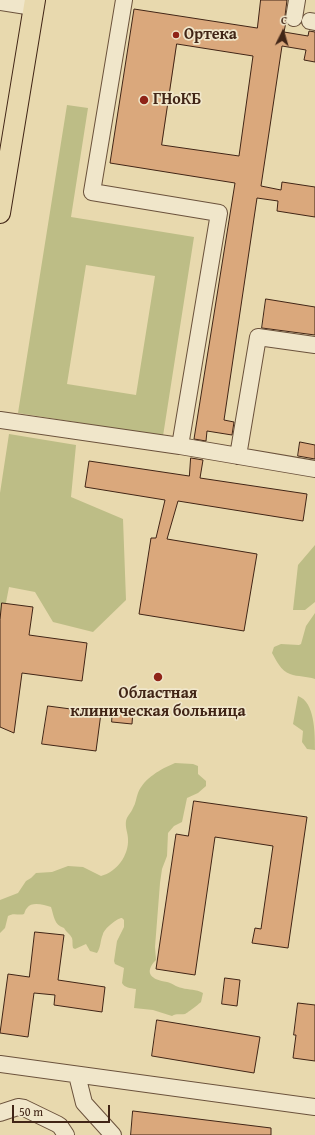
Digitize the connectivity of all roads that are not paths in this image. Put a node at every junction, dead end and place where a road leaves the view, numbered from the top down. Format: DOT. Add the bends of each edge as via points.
graph roads {
  1 [pos="124,0"];
  2 [pos="297,0"];
  3 [pos="0,2"];
  4 [pos="34,4"];
  5 [pos="294,18"];
  6 [pos="0,214"];
  7 [pos="315,345"];
  8 [pos="0,420"];
  9 [pos="180,446"];
  10 [pos="238,456"];
  11 [pos="315,469"];
  12 [pos="0,1064"];
  13 [pos="77,1075"];
  14 [pos="315,1107"];
  15 [pos="0,1113"];
  16 [pos="66,1135"];
  17 [pos="113,1135"];
  1 -- 9 [label="street" via="92,192 219,213"];
  2 -- 5 [label="street"];
  3 -- 4 [label="street"];
  4 -- 6 [label="main road"];
  7 -- 10 [label="street" via="258,337"];
  8 -- 9 [label="street"];
  9 -- 10 [label="street"];
  10 -- 11 [label="street"];
  12 -- 13 [label="street"];
  13 -- 14 [label="street"];
  13 -- 17 [label="street" via="83,1101"];
  15 -- 16 [label="street" via="18,1107 24,1108 57,1124"];
}
